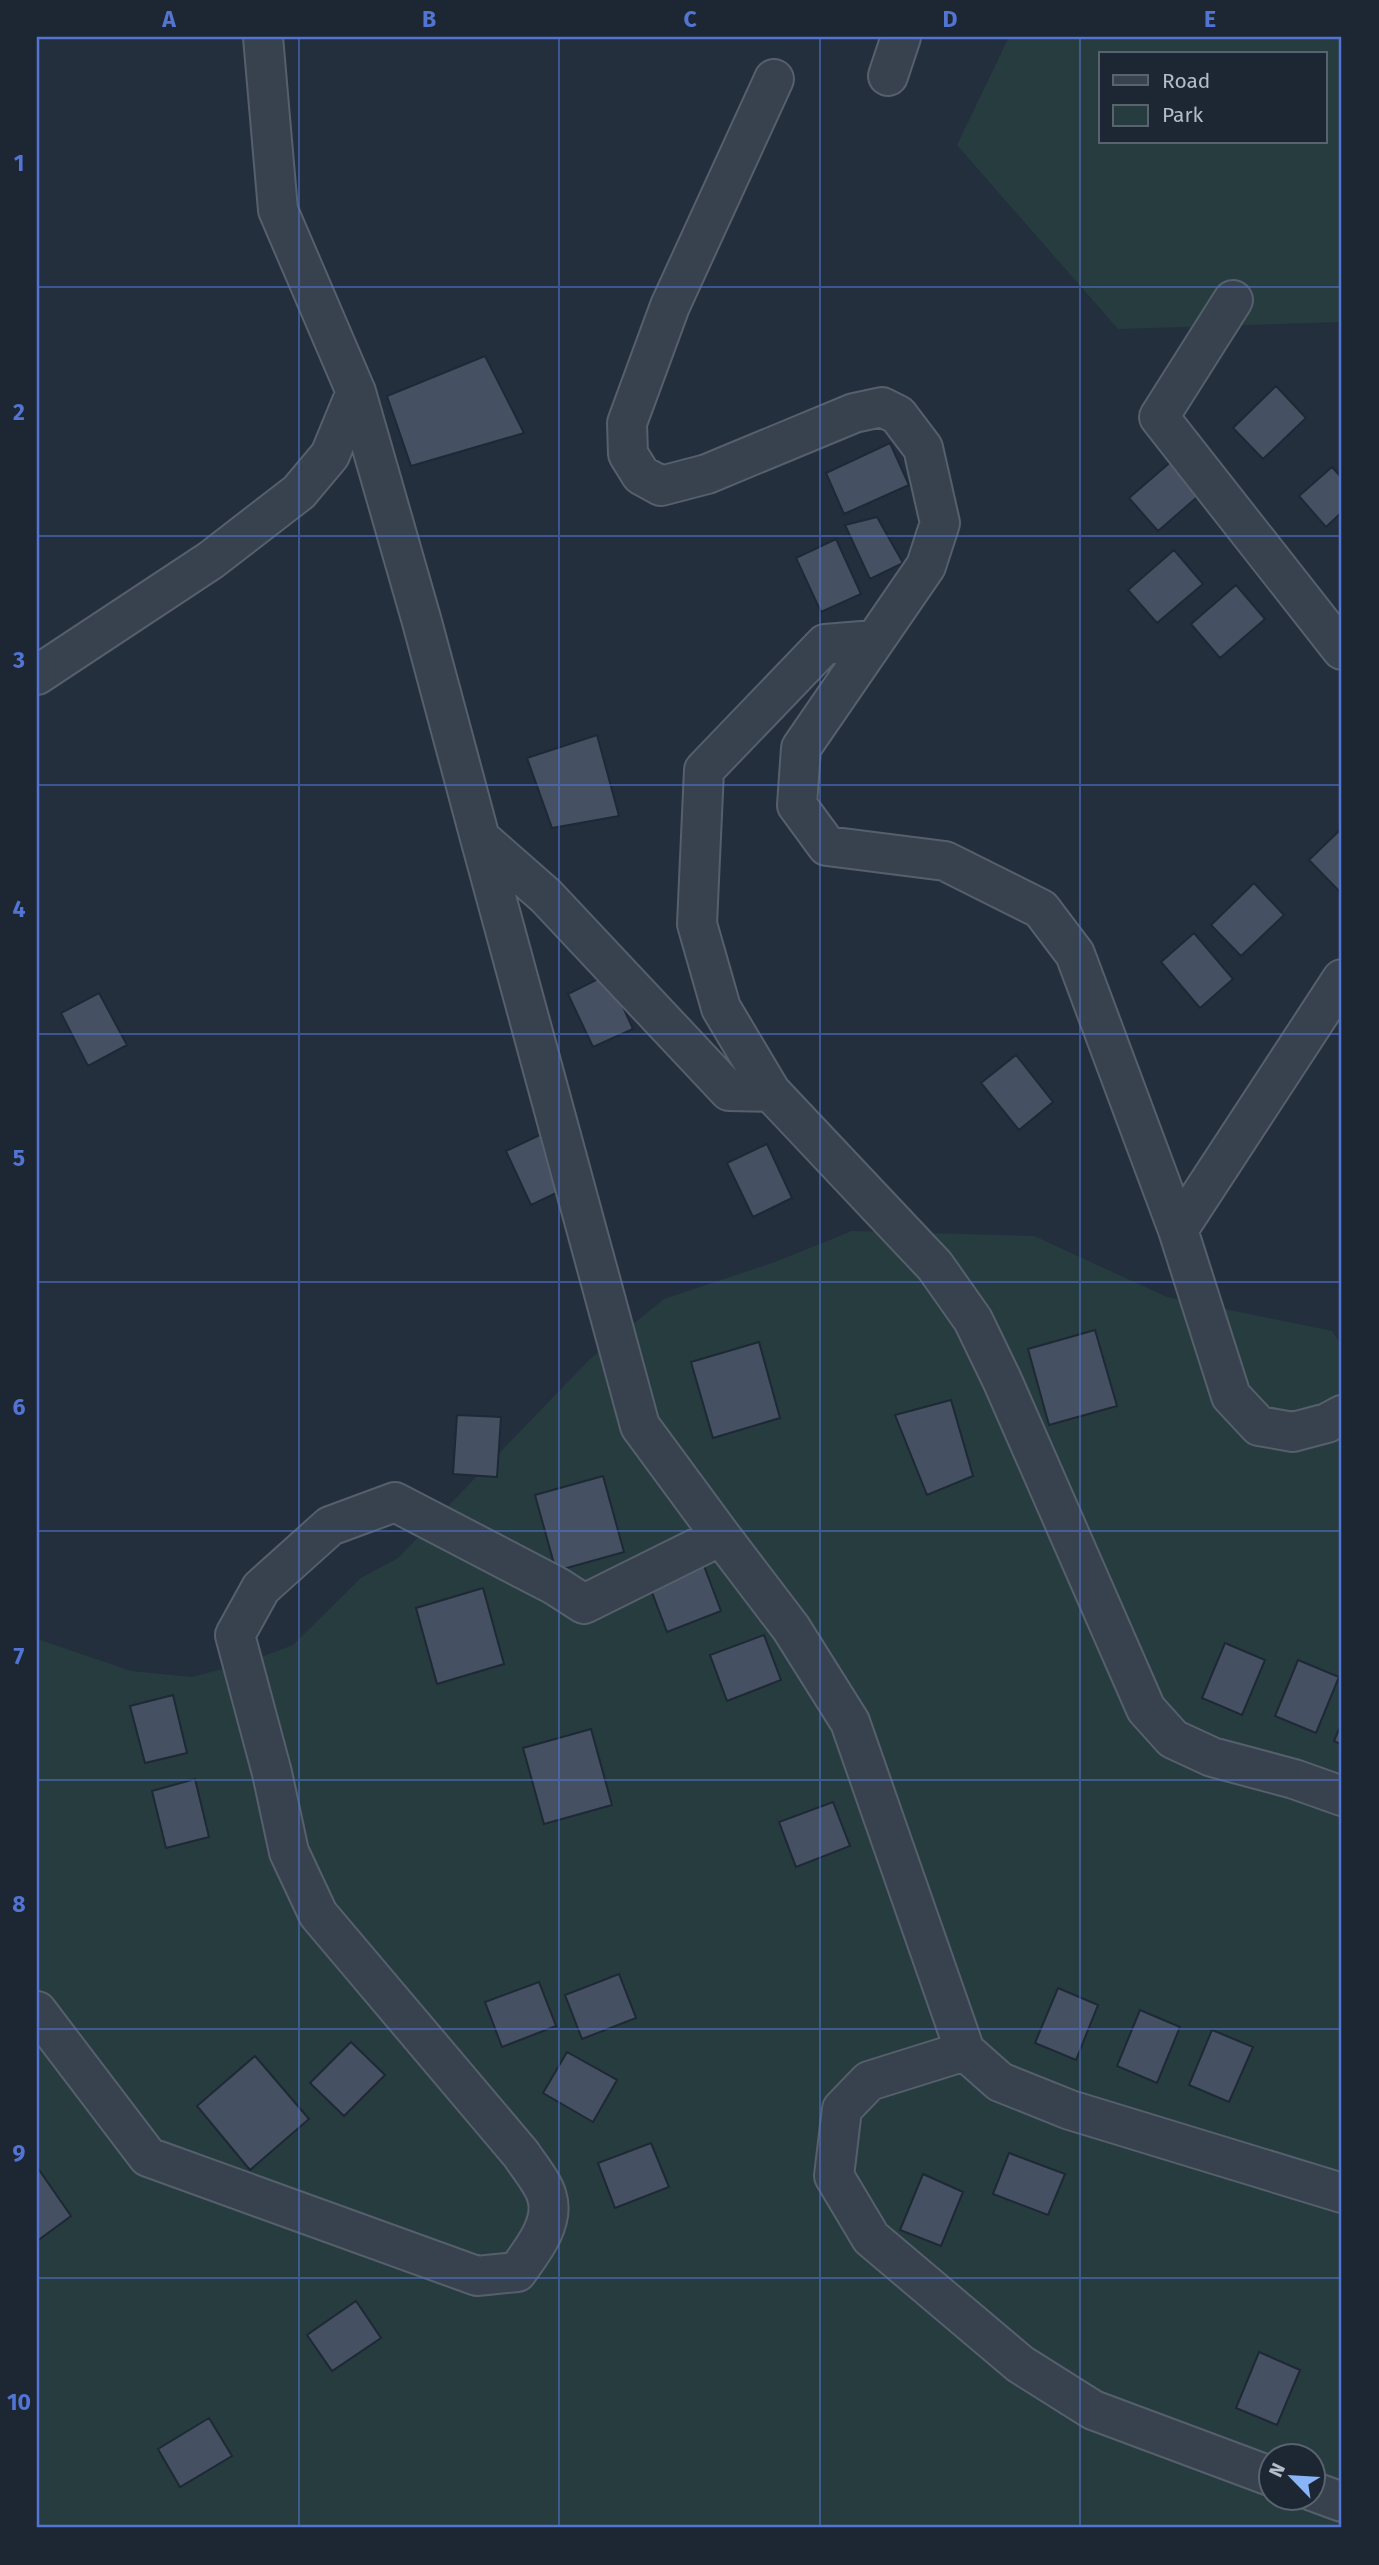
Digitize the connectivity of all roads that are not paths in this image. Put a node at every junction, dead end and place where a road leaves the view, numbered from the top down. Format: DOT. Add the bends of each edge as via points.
graph roads {
  1 [pos="262,37"];
  2 [pos="901,37"];
  3 [pos="888,76"];
  4 [pos="774,79"];
  5 [pos="1233,300"];
  6 [pos="356,392"];
  7 [pos="874,640"];
  8 [pos="1342,650"];
  9 [pos="37,675"];
  10 [pos="480,838"];
  11 [pos="1342,979"];
  12 [pos="771,1092"];
  13 [pos="1178,1230"];
  14 [pos="1342,1415"];
  15 [pos="721,1536"];
  16 [pos="1342,1796"];
  17 [pos="37,2011"];
  18 [pos="965,2051"];
  19 [pos="1342,2193"];
  20 [pos="1256,2471"];
  1 -- 6 [label="street" via="278,210"];
  2 -- 3 [label="street"];
  4 -- 7 [label="street" via="670,306 628,424 628,454 641,475 661,486 707,474 853,413 882,407 898,415 923,448 940,523 926,566"];
  5 -- 8 [label="street" via="1159,417"];
  6 -- 9 [label="street" via="330,455 299,492 211,560"];
  6 -- 10 [label="street"];
  7 -- 12 [label="street" via="825,644 704,769 697,924 721,1009"];
  7 -- 13 [label="street" via="801,748 797,805 827,846 945,861 1041,909 1075,954"];
  10 -- 12 [label="street" via="546,896 729,1091"];
  10 -- 15 [label="street" via="640,1426"];
  11 -- 13 [label="street"];
  12 -- 16 [label="street" via="935,1266 973,1320 1146,1709 1173,1739 1212,1757"];
  13 -- 14 [label="street" via="1231,1396 1259,1426 1293,1432"];
  15 -- 17 [label="street" via="584,1604 395,1502 330,1526 261,1588 235,1635 289,1852 318,1914 521,2154 548,2197 547,2223 517,2272 477,2276 148,2157"];
  15 -- 18 [label="street" via="791,1628 850,1722"];
  18 -- 19 [label="street" via="1000,2082 1070,2110"];
  18 -- 20 [label="street" via="869,2081 842,2109 834,2176 871,2238 1020,2364 1093,2410"];
}
